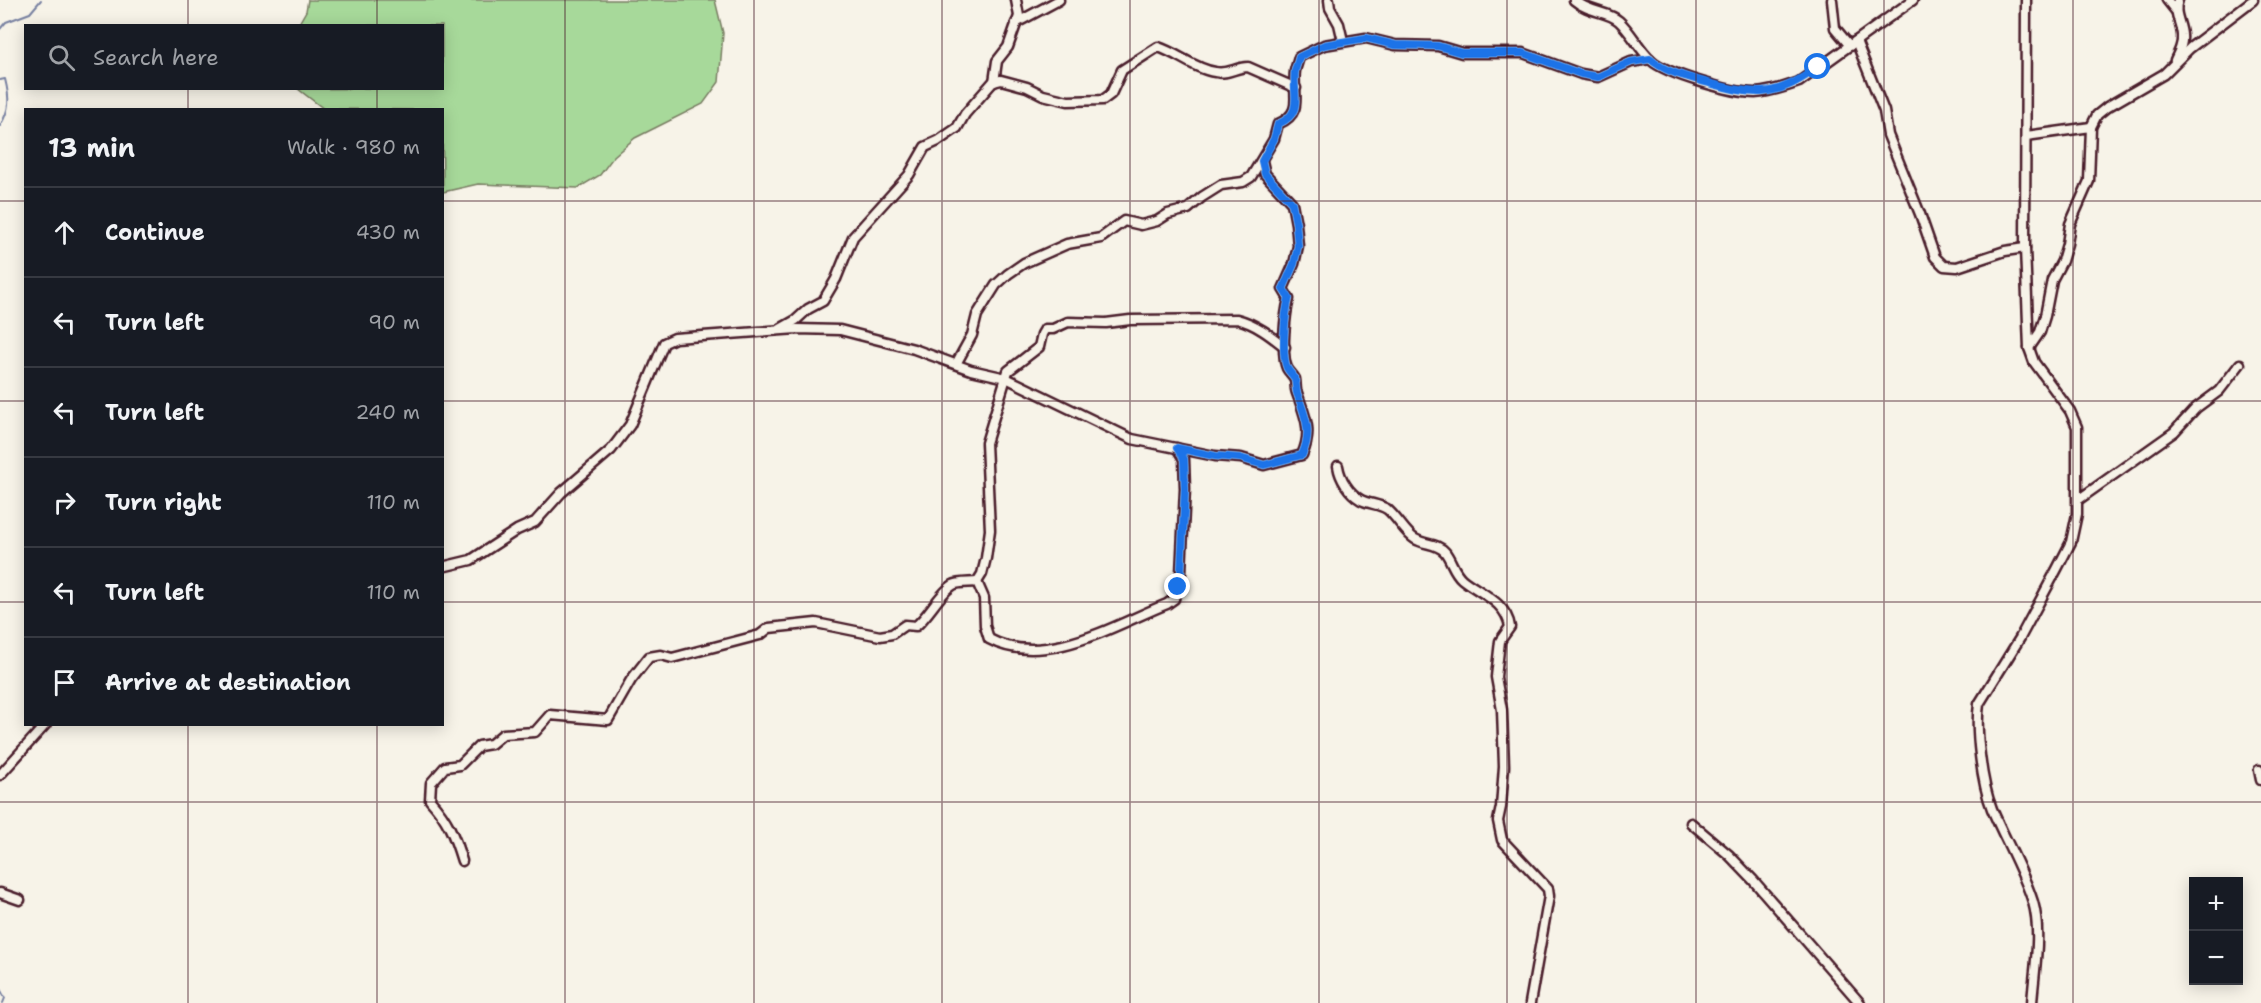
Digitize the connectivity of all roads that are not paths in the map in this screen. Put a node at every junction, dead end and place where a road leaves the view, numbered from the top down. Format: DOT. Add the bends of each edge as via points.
graph roads {
  1 [pos="1016,0"];
  2 [pos="1059,0"];
  3 [pos="1329,0"];
  4 [pos="1574,0"];
  5 [pos="1832,0"];
  6 [pos="1913,0"];
  7 [pos="2026,0"];
  8 [pos="2167,0"];
  9 [pos="2178,0"];
  10 [pos="2237,0"];
  11 [pos="2253,0"];
  12 [pos="2175,10"];
  13 [pos="2243,10"];
  14 [pos="1016,23"];
  15 [pos="1343,41"];
  16 [pos="1853,44"];
  17 [pos="1650,59"];
  18 [pos="2173,65"];
  19 [pos="994,82"];
  20 [pos="1296,88"];
  21 [pos="2091,127"];
  22 [pos="2026,136"];
  23 [pos="1262,161"];
  24 [pos="2025,248"];
  25 [pos="777,331"];
  26 [pos="1285,347"];
  27 [pos="2029,348"];
  28 [pos="956,364"];
  29 [pos="2240,364"];
  30 [pos="1006,378"];
  31 [pos="1177,448"];
  32 [pos="1338,466"];
  33 [pos="2078,500"];
  34 [pos="444,567"];
  35 [pos="977,582"];
  36 [pos="44,726"];
  37 [pos="2259,770"];
  38 [pos="0,775"];
  39 [pos="2261,780"];
  40 [pos="1691,823"];
  41 [pos="462,861"];
  42 [pos="0,893"];
  43 [pos="20,900"];
  44 [pos="1530,1003"];
  45 [pos="1860,1003"];
  46 [pos="2032,1003"];
  1 -- 14 [label="street"];
  2 -- 14 [label="street"];
  3 -- 15 [label="street"];
  4 -- 17 [label="street" via="1584,9 1619,21"];
  5 -- 16 [label="street" via="1835,28"];
  6 -- 16 [label="street"];
  7 -- 22 [label="street"];
  8 -- 12 [label="street"];
  9 -- 12 [label="street"];
  10 -- 13 [label="street"];
  11 -- 13 [label="street"];
  12 -- 18 [label="street" via="2182,45"];
  13 -- 18 [label="street"];
  14 -- 19 [label="street" via="1008,46 997,61"];
  15 -- 17 [label="street" via="1366,38 1395,45 1438,46 1462,53 1523,53 1598,77 1631,62"];
  15 -- 20 [label="street" via="1299,57"];
  16 -- 17 [label="street" via="1799,82 1756,93 1738,92 1677,75"];
  16 -- 24 [label="street" via="1884,111 1888,135 1935,257 1944,266 1957,267"];
  18 -- 21 [label="street" via="2107,107"];
  19 -- 20 [label="street" via="1001,80 1027,87 1043,96 1103,100 1111,94 1122,69 1158,47 1215,72 1248,67"];
  19 -- 25 [label="street" via="957,128 925,147 909,175 853,237 824,302"];
  20 -- 23 [label="street" via="1295,107 1288,120 1278,124"];
  21 -- 22 [label="street"];
  21 -- 27 [label="street" via="2088,181 2052,280 2040,332"];
  22 -- 24 [label="street"];
  23 -- 26 [label="street" via="1265,174 1292,203 1296,224 1298,246 1283,289 1289,298"];
  23 -- 28 [label="street" via="1244,182 1221,185 1188,209 1141,225 1124,221 1101,238 1067,244 1024,263 996,285 977,315 972,335"];
  24 -- 27 [label="street"];
  25 -- 28 [label="street" via="840,330"];
  25 -- 34 [label="street" via="694,335 664,343 630,425 611,450 561,493 535,522 471,560"];
  26 -- 30 [label="street" via="1237,318 1068,322 1045,330 1039,348 1008,371"];
  26 -- 31 [label="street" via="1286,367 1295,378 1308,428 1302,455 1264,465"];
  27 -- 33 [label="street" via="2034,362 2070,411 2076,427"];
  28 -- 30 [label="street"];
  29 -- 33 [label="street" via="2219,391 2174,432"];
  30 -- 31 [label="street" via="1132,439"];
  30 -- 35 [label="street" via="986,443 990,530"];
  31 -- 35 [label="street" via="1184,459 1185,489 1181,573 1173,599 1167,604 1083,640 1032,649 1012,647 989,639 984,598"];
  32 -- 44 [label="street" via="1340,478 1361,500 1386,508 1414,539 1436,545 1455,573 1484,592 1509,621 1510,627 1500,641 1496,677 1502,710 1504,766 1498,821 1502,840 1548,889 1550,896"];
  33 -- 46 [label="street" via="2071,542 1978,712 1979,745 1991,806 2033,904 2037,933"];
  35 -- 41 [label="street" via="954,584 916,626 905,625 892,634 880,636 816,623 770,628 760,635 672,658 649,657 608,720 549,715 536,732 503,734 491,744 479,746 460,765 445,767 431,783 430,800 454,833"];
  36 -- 38 [label="street"];
  37 -- 39 [label="street"];
  40 -- 45 [label="street" via="1754,880"];
  42 -- 43 [label="street"];
}
